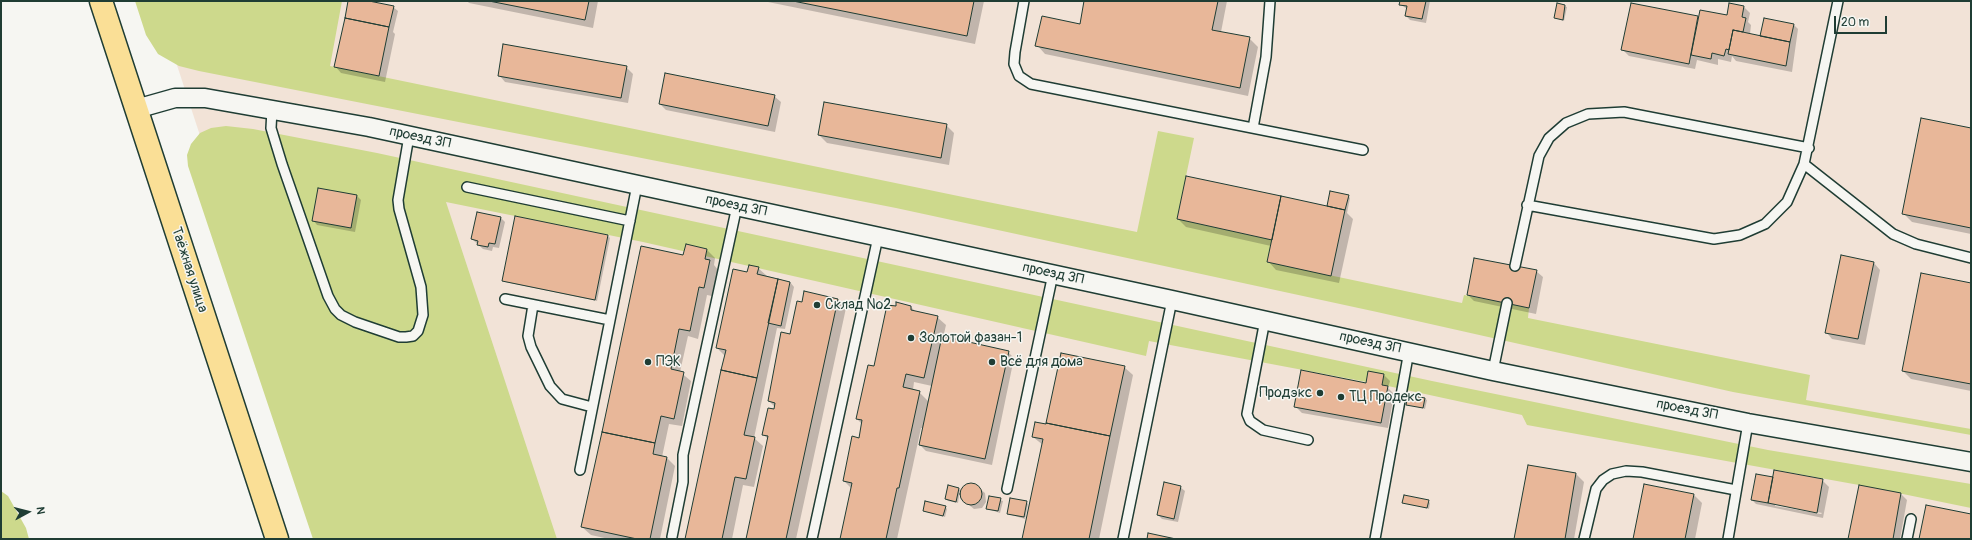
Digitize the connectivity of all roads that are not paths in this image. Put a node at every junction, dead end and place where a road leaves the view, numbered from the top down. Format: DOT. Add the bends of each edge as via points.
graph roads {
  1 [pos="101,1"];
  2 [pos="1024,1"];
  3 [pos="1270,1"];
  4 [pos="1838,1"];
  5 [pos="136,109"];
  6 [pos="272,110"];
  7 [pos="1253,128"];
  8 [pos="409,136"];
  9 [pos="1809,148"];
  10 [pos="1363,150"];
  11 [pos="1804,164"];
  12 [pos="637,184"];
  13 [pos="467,187"];
  14 [pos="1527,205"];
  15 [pos="737,206"];
  16 [pos="630,221"];
  17 [pos="878,237"];
  18 [pos="1971,258"];
  19 [pos="1514,266"];
  20 [pos="1052,274"];
  21 [pos="505,299"];
  22 [pos="1172,300"];
  23 [pos="1507,303"];
  24 [pos="533,305"];
  25 [pos="610,320"];
  26 [pos="1265,320"];
  27 [pos="1410,352"];
  28 [pos="1493,371"];
  29 [pos="592,407"];
  30 [pos="1748,423"];
  31 [pos="1308,440"];
  32 [pos="1971,462"];
  33 [pos="580,470"];
  34 [pos="1007,489"];
  35 [pos="1736,490"];
  36 [pos="1910,519"];
  37 [pos="672,537"];
  38 [pos="277,539"];
  39 [pos="812,539"];
  40 [pos="1123,539"];
  41 [pos="1374,539"];
  42 [pos="1584,539"];
  43 [pos="1728,539"];
  44 [pos="1907,539"];
  1 -- 5 [label="highway, Таёжная улица"];
  2 -- 7 [label="lane" via="1014,64 1019,76 1031,84"];
  3 -- 7 [label="lane" via="1266,58"];
  4 -- 9 [label="lane"];
  5 -- 6 [label="street, проезд 3П" via="161,101 190,97"];
  5 -- 38 [label="highway, Таёжная улица"];
  6 -- 8 [label="street, проезд 3П"];
  6 -- 8 [label="lane" via="271,128 280,157 328,296 335,309 355,322 406,338 418,331 423,315 421,287 398,209"];
  7 -- 10 [label="lane"];
  8 -- 12 [label="street, проезд 3П"];
  9 -- 11 [label="lane"];
  9 -- 14 [label="lane" via="1624,112 1588,114 1566,123 1549,138 1539,156"];
  11 -- 14 [label="lane" via="1787,202 1765,224 1740,235 1714,240"];
  11 -- 18 [label="lane" via="1893,234 1916,244"];
  12 -- 15 [label="street, проезд 3П"];
  12 -- 16 [label="lane"];
  13 -- 16 [label="lane"];
  14 -- 19 [label="lane"];
  15 -- 17 [label="street, проезд 3П"];
  15 -- 37 [label="lane" via="682,455 683,482"];
  16 -- 25 [label="lane"];
  17 -- 20 [label="street, проезд 3П"];
  17 -- 39 [label="lane"];
  20 -- 22 [label="street, проезд 3П"];
  20 -- 34 [label="lane"];
  21 -- 24 [label="lane"];
  22 -- 26 [label="street, проезд 3П"];
  22 -- 40 [label="lane"];
  23 -- 28 [label="lane"];
  24 -- 25 [label="lane"];
  24 -- 29 [label="lane" via="528,336 550,386 562,399"];
  25 -- 29 [label="lane"];
  26 -- 27 [label="street, проезд 3П"];
  26 -- 31 [label="lane" via="1247,414 1256,427 1263,430"];
  27 -- 28 [label="street, проезд 3П"];
  27 -- 41 [label="lane"];
  28 -- 30 [label="street, проезд 3П"];
  29 -- 33 [label="lane"];
  30 -- 32 [label="street, проезд 3П"];
  30 -- 35 [label="lane"];
  35 -- 42 [label="lane" via="1642,472 1626,471 1612,474 1596,489"];
  35 -- 43 [label="lane"];
  36 -- 44 [label="lane"];
}
